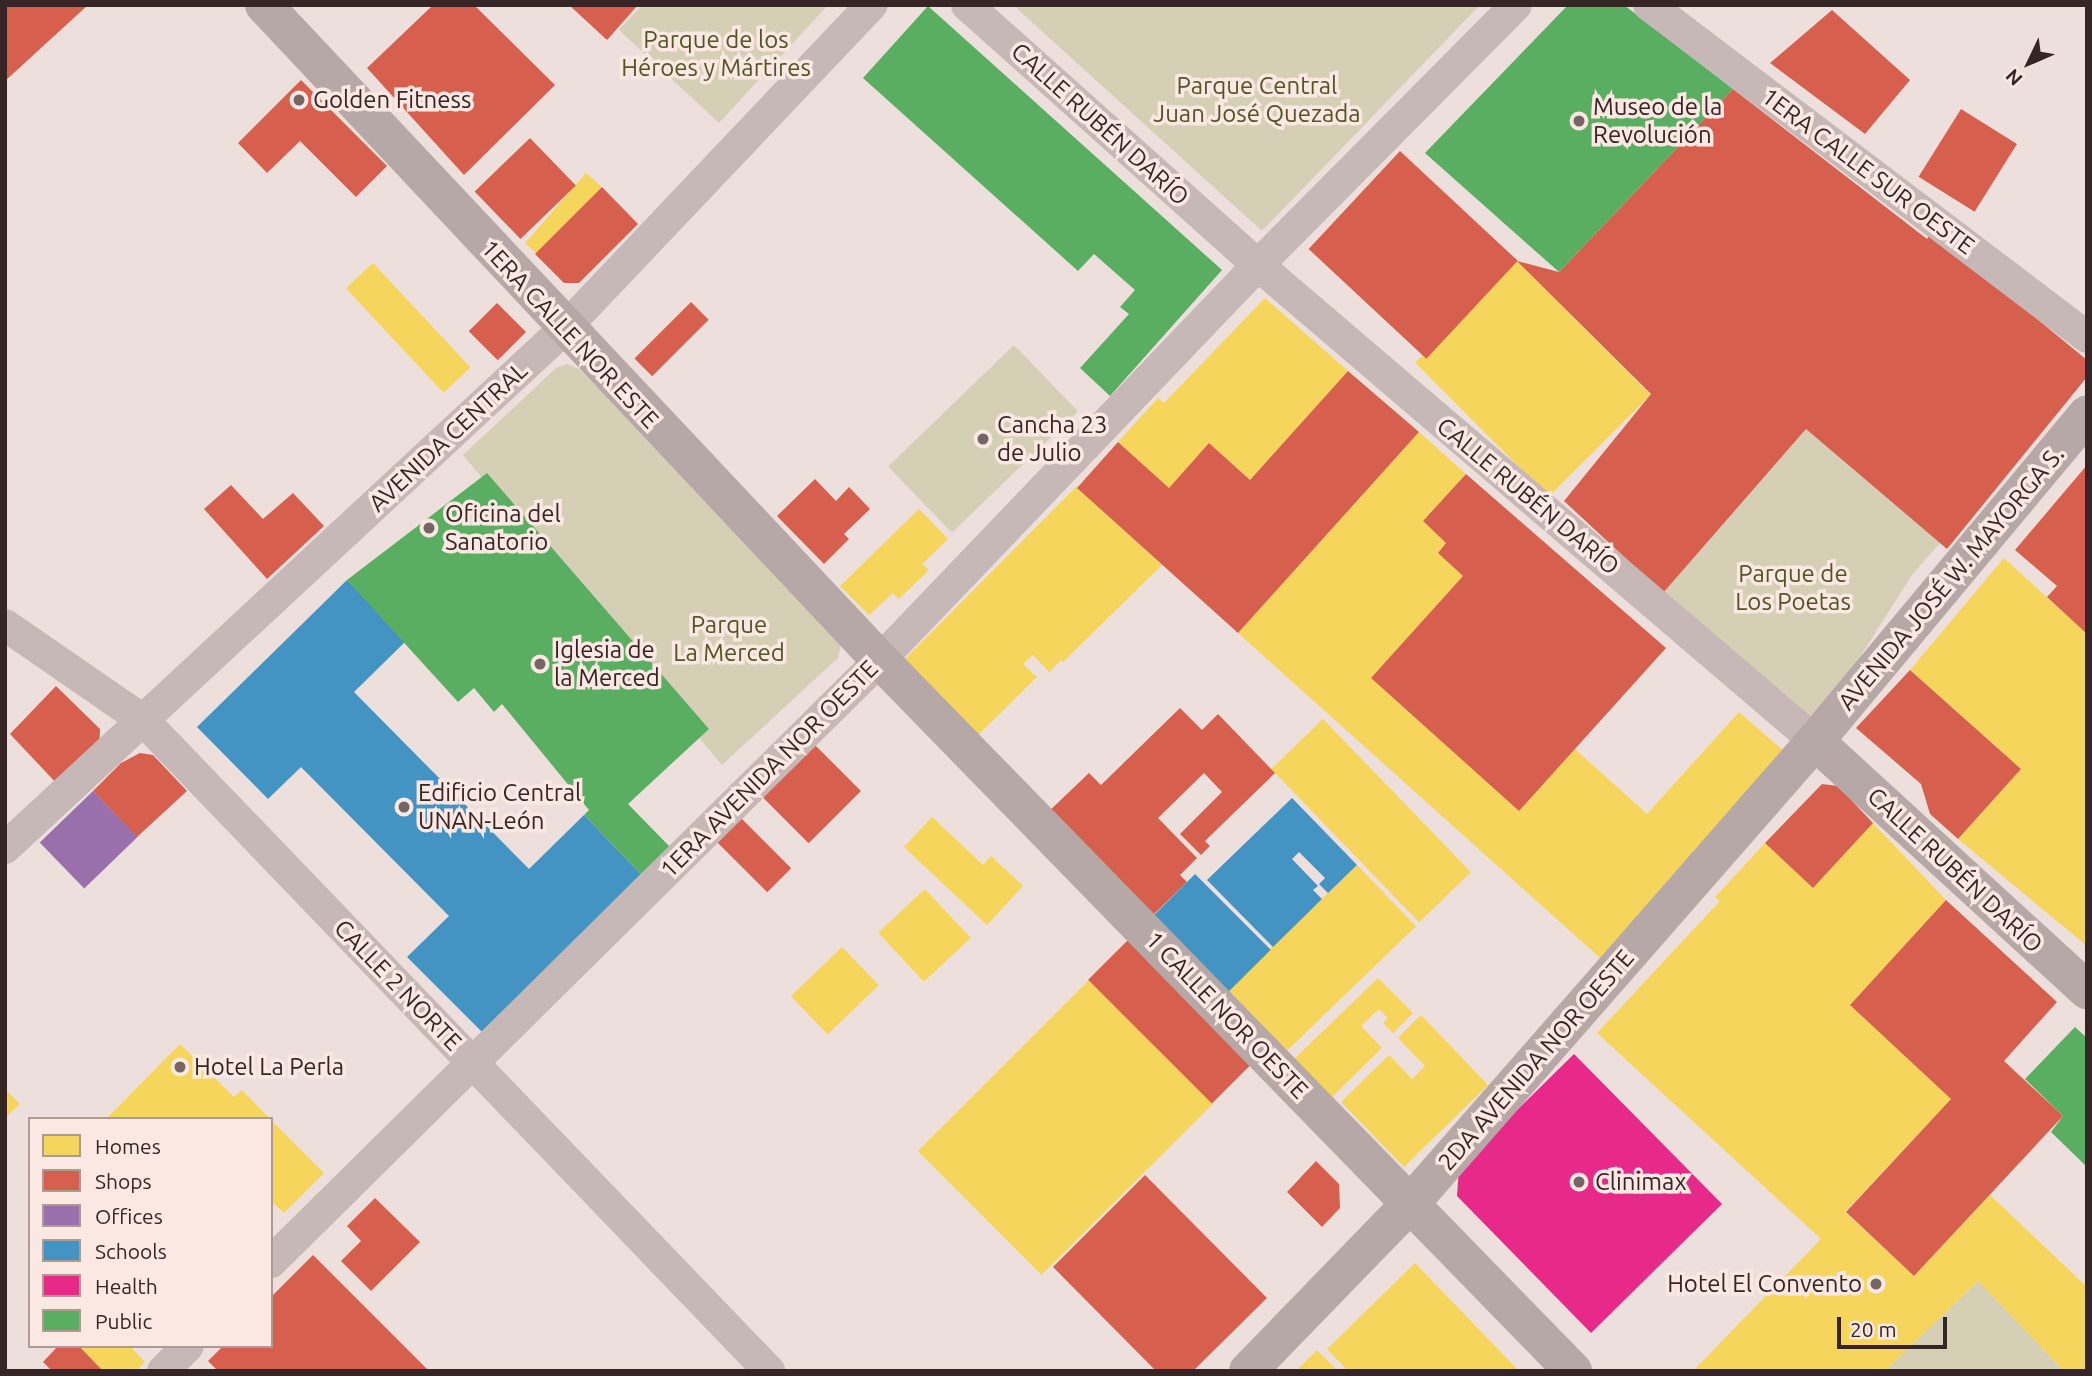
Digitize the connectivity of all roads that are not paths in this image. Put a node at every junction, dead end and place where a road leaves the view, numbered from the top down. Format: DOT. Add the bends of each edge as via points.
graph roads {
  1 [pos="264,5"];
  2 [pos="872,5"];
  3 [pos="967,5"];
  4 [pos="1516,5"];
  5 [pos="1649,5"];
  6 [pos="1258,265"];
  7 [pos="564,328"];
  8 [pos="2087,337"];
  9 [pos="2087,415"];
  10 [pos="5,625"];
  11 [pos="880,660"];
  12 [pos="144,721"];
  13 [pos="1815,741"];
  14 [pos="5,848"];
  15 [pos="2087,990"];
  16 [pos="471,1062"];
  17 [pos="1410,1204"];
  18 [pos="273,1260"];
  19 [pos="186,1348"];
  20 [pos="163,1371"];
  21 [pos="769,1371"];
  22 [pos="1248,1371"];
  23 [pos="1573,1371"];
  1 -- 7 [label="street, 1ERA CALLE NOR ESTE"];
  2 -- 7 [label="street, AVENIDA CENTRAL"];
  3 -- 6 [label="street, CALLE RUBÉN DARÍO"];
  4 -- 6 [label="street, 1ERA AVENIDA NOR OESTE"];
  5 -- 8 [label="street, 1ERA CALLE SUR OESTE"];
  6 -- 11 [label="street, 1ERA AVENIDA NOR OESTE"];
  6 -- 13 [label="street, CALLE RUBÉN DARÍO"];
  7 -- 11 [label="street, 1ERA CALLE NOR ESTE"];
  7 -- 12 [label="street, AVENIDA CENTRAL"];
  9 -- 13 [label="street, AVENIDA JOSÉ W. MAYORGA S."];
  10 -- 12 [label="street, CALLE 2 NORTE"];
  11 -- 16 [label="street, 1ERA AVENIDA NOR OESTE"];
  11 -- 17 [label="street, 1 CALLE NOR OESTE"];
  12 -- 14 [label="street, AVENIDA CENTRAL"];
  12 -- 16 [label="street, CALLE 2 NORTE"];
  13 -- 15 [label="street, CALLE RUBÉN DARÍO"];
  13 -- 17 [label="street, 2DA AVENIDA NOR OESTE"];
  16 -- 18 [label="street, 1ERA AVENIDA NOR OESTE"];
  16 -- 21 [label="street, CALLE 2 NORTE"];
  17 -- 22 [label="street, 2DA AVENIDA NOR OESTE"];
  17 -- 23 [label="street, 1 CALLE NOR OESTE"];
  19 -- 20 [label="street"];
}
